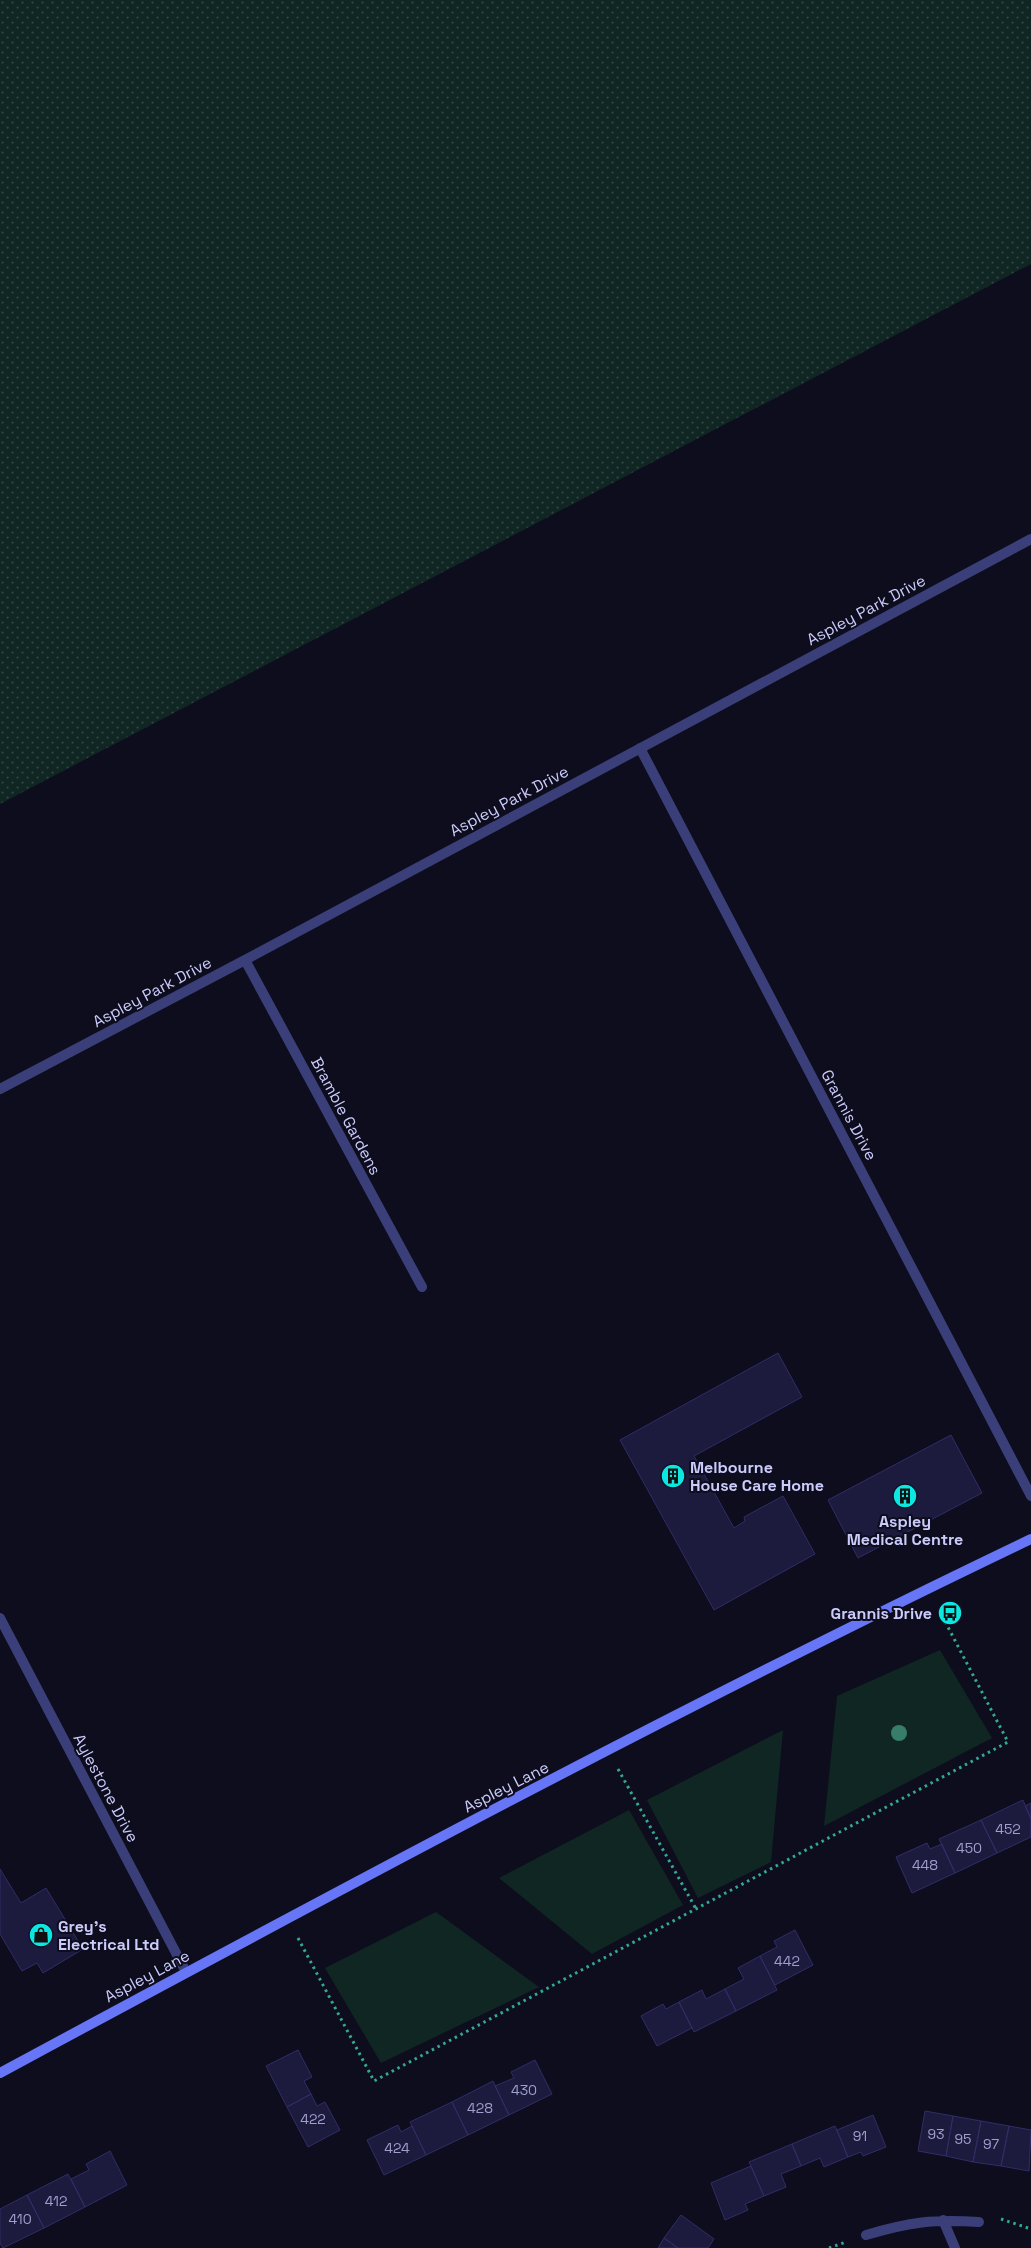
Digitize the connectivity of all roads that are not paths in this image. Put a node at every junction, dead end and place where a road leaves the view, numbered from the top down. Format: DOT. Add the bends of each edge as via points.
graph roads {
  1 [pos="1031,539"];
  2 [pos="640,748"];
  3 [pos="245,960"];
  4 [pos="0,1089"];
  5 [pos="422,1287"];
  6 [pos="1031,1496"];
  7 [pos="1031,1539"];
  8 [pos="0,1618"];
  9 [pos="186,1972"];
  10 [pos="0,2073"];
  11 [pos="944,2220"];
  12 [pos="979,2222"];
  13 [pos="866,2235"];
  14 [pos="955,2248"];
  1 -- 2 [label="street, Aspley Park Drive"];
  2 -- 3 [label="street, Aspley Park Drive"];
  2 -- 6 [label="street, Grannis Drive"];
  3 -- 4 [label="street, Aspley Park Drive"];
  3 -- 5 [label="street, Bramble Gardens"];
  7 -- 9 [label="main road, Aspley Lane" via="608,1750"];
  8 -- 9 [label="street, Aylestone Drive"];
  9 -- 10 [label="main road, Aspley Lane"];
  11 -- 12 [label="street"];
  11 -- 13 [label="street" via="906,2224"];
  11 -- 14 [label="street"];
}
